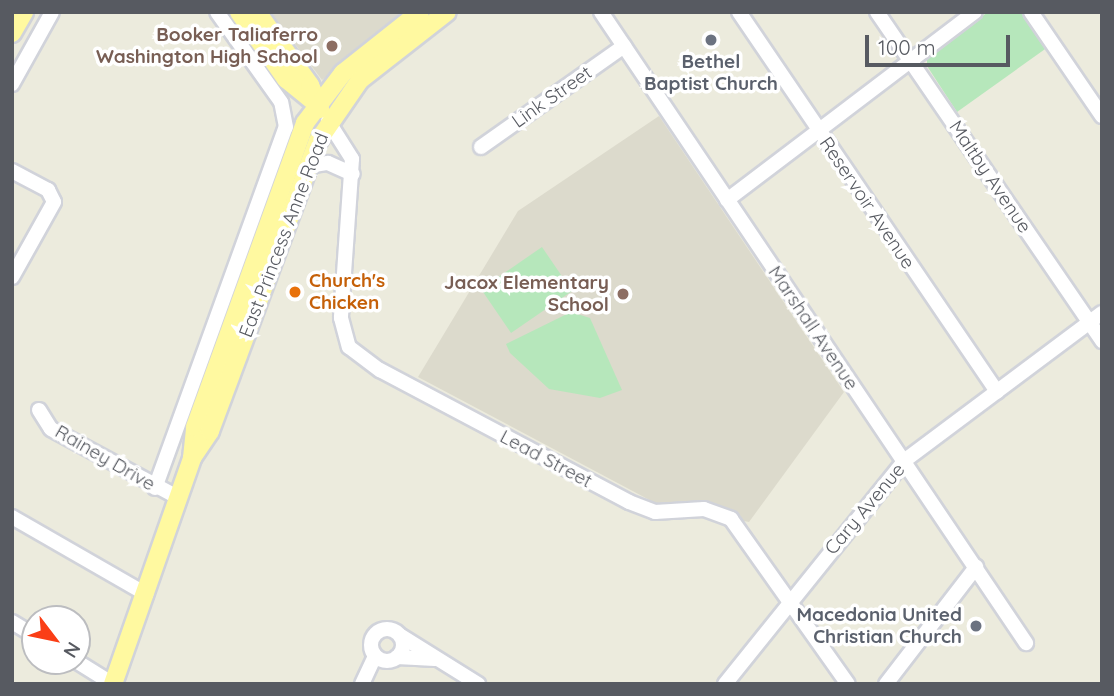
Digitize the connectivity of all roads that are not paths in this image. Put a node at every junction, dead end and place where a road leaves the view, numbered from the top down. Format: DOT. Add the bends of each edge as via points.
graph roads {
  1 [pos="24,12"];
  2 [pos="52,12"];
  3 [pos="218,12"];
  4 [pos="239,12"];
  5 [pos="257,12"];
  6 [pos="420,12"];
  7 [pos="447,12"];
  8 [pos="601,12"];
  9 [pos="738,12"];
  10 [pos="877,12"];
  11 [pos="975,12"];
  12 [pos="1031,12"];
  13 [pos="12,33"];
  14 [pos="624,46"];
  15 [pos="912,62"];
  16 [pos="12,84"];
  17 [pos="317,104"];
  18 [pos="1102,116"];
  19 [pos="328,121"];
  20 [pos="818,131"];
  21 [pos="481,147"];
  22 [pos="307,166"];
  23 [pos="12,171"];
  24 [pos="353,174"];
  25 [pos="727,200"];
  26 [pos="12,277"];
  27 [pos="1102,313"];
  28 [pos="1089,323"];
  29 [pos="1102,341"];
  30 [pos="997,392"];
  31 [pos="39,410"];
  32 [pos="192,458"];
  33 [pos="904,461"];
  34 [pos="155,488"];
  35 [pos="179,498"];
  36 [pos="12,517"];
  37 [pos="976,567"];
  38 [pos="146,594"];
  39 [pos="791,599"];
  40 [pos="401,636"];
  41 [pos="1027,643"];
  42 [pos="375,656"];
  43 [pos="397,657"];
  44 [pos="435,659"];
  45 [pos="91,670"];
  46 [pos="113,684"];
  47 [pos="362,684"];
  48 [pos="478,684"];
  49 [pos="725,684"];
  50 [pos="848,684"];
  51 [pos="886,684"];
  1 -- 13 [label="main road"];
  2 -- 16 [label="street"];
  3 -- 34 [label="street" via="277,94 286,127"];
  4 -- 17 [label="main road" via="286,79"];
  5 -- 17 [label="main road" via="310,85"];
  6 -- 17 [label="main road, East Princess Anne Road" via="357,59"];
  7 -- 19 [label="main road, East Princess Anne Road" via="360,80"];
  8 -- 14 [label="street, Marshall Avenue"];
  9 -- 20 [label="street, Reservoir Avenue"];
  10 -- 15 [label="street, Maltby Avenue"];
  11 -- 15 [label="street"];
  12 -- 18 [label="street"];
  14 -- 21 [label="street, Link Street"];
  14 -- 25 [label="street, Marshall Avenue"];
  15 -- 20 [label="street"];
  15 -- 28 [label="street, Maltby Avenue"];
  17 -- 19 [label="main road"];
  17 -- 32 [label="main road, East Princess Anne Road" via="295,144 195,427"];
  19 -- 22 [label="main road, East Princess Anne Road"];
  19 -- 24 [label="street, Lead Street" via="348,148"];
  20 -- 25 [label="street"];
  20 -- 30 [label="street, Reservoir Avenue"];
  22 -- 24 [label="street" via="328,163"];
  22 -- 32 [label="main road, East Princess Anne Road" via="210,431"];
  23 -- 26 [label="street" via="48,190 54,202"];
  24 -- 39 [label="street, Lead Street" via="341,318 349,346 380,370 629,502 655,512 704,509 731,519"];
  25 -- 33 [label="street, Marshall Avenue"];
  27 -- 28 [label="street, Cary Avenue"];
  28 -- 29 [label="street, Maltby Avenue"];
  28 -- 30 [label="street, Cary Avenue"];
  30 -- 33 [label="street, Cary Avenue"];
  31 -- 34 [label="street, Rainey Drive" via="51,429"];
  32 -- 35 [label="main road, East Princess Anne Road"];
  33 -- 37 [label="street, Marshall Avenue"];
  33 -- 39 [label="street, Cary Avenue"];
  34 -- 35 [label="street, Rainey Drive"];
  35 -- 38 [label="main road, East Princess Anne Road"];
  36 -- 38 [label="street"];
  37 -- 41 [label="street, Marshall Avenue"];
  37 -- 51 [label="street"];
  38 -- 46 [label="main road, East Princess Anne Road"];
  39 -- 49 [label="street, Cary Avenue"];
  39 -- 50 [label="street, Lead Street"];
  40 -- 42 [label="street" via="390,628 377,631 370,644"];
  40 -- 43 [label="street" via="402,650"];
  40 -- 44 [label="street"];
  42 -- 43 [label="street" via="388,661"];
  42 -- 47 [label="street"];
  43 -- 44 [label="street"];
  44 -- 48 [label="street"];
  45 -- 46 [label="street"];
}
